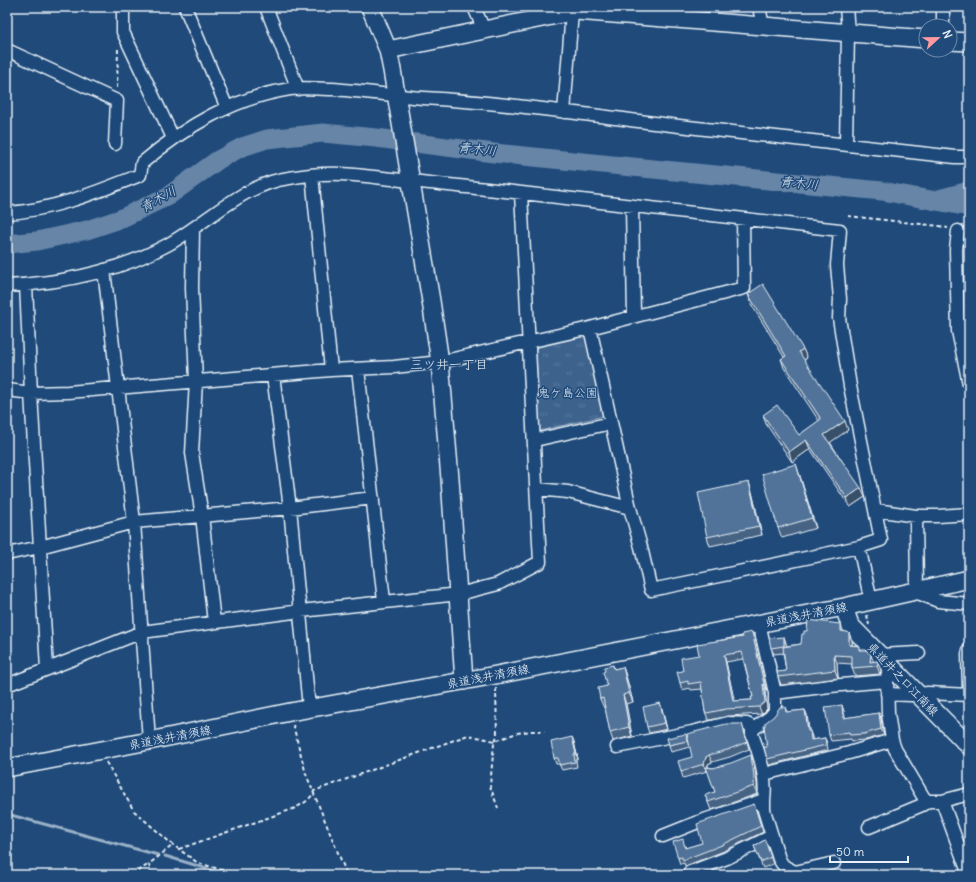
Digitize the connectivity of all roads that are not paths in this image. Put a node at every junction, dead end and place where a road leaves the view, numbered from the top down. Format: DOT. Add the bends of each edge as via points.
graph roads {
  1 [pos="123,7"];
  2 [pos="185,7"];
  3 [pos="266,7"];
  4 [pos="370,7"];
  5 [pos="474,7"];
  6 [pos="759,7"];
  7 [pos="846,7"];
  8 [pos="943,7"];
  9 [pos="571,9"];
  10 [pos="664,12"];
  11 [pos="944,18"];
  12 [pos="763,26"];
  13 [pos="484,30"];
  14 [pos="848,32"];
  15 [pos="918,38"];
  16 [pos="958,41"];
  17 [pos="969,42"];
  18 [pos="7,50"];
  19 [pos="388,50"];
  20 [pos="298,89"];
  21 [pos="397,100"];
  22 [pos="227,108"];
  23 [pos="564,112"];
  24 [pos="173,138"];
  25 [pos="115,144"];
  26 [pos="846,144"];
  27 [pos="969,157"];
  28 [pos="312,175"];
  29 [pos="409,175"];
  30 [pos="521,193"];
  31 [pos="632,206"];
  32 [pos="7,213"];
  33 [pos="743,219"];
  34 [pos="192,229"];
  35 [pos="958,231"];
  36 [pos="104,270"];
  37 [pos="26,285"];
  38 [pos="7,286"];
  39 [pos="634,316"];
  40 [pos="590,328"];
  41 [pos="963,328"];
  42 [pos="529,342"];
  43 [pos="440,362"];
  44 [pos="358,369"];
  45 [pos="331,370"];
  46 [pos="273,375"];
  47 [pos="196,381"];
  48 [pos="969,384"];
  49 [pos="118,388"];
  50 [pos="7,390"];
  51 [pos="31,393"];
  52 [pos="611,423"];
  53 [pos="535,440"];
  54 [pos="537,489"];
  55 [pos="372,498"];
  56 [pos="290,508"];
  57 [pos="630,508"];
  58 [pos="876,510"];
  59 [pos="969,514"];
  60 [pos="202,516"];
  61 [pos="916,516"];
  62 [pos="134,522"];
  63 [pos="40,547"];
  64 [pos="859,547"];
  65 [pos="7,554"];
  66 [pos="969,579"];
  67 [pos="915,590"];
  68 [pos="458,594"];
  69 [pos="384,601"];
  70 [pos="871,601"];
  71 [pos="969,604"];
  72 [pos="844,607"];
  73 [pos="301,611"];
  74 [pos="214,622"];
  75 [pos="759,623"];
  76 [pos="142,632"];
  77 [pos="969,650"];
  78 [pos="919,653"];
  79 [pos="885,667"];
  80 [pos="46,669"];
  81 [pos="464,681"];
  82 [pos="7,685"];
  83 [pos="969,690"];
  84 [pos="775,693"];
  85 [pos="887,694"];
  86 [pos="917,694"];
  87 [pos="969,695"];
  88 [pos="309,708"];
  89 [pos="755,728"];
  90 [pos="892,740"];
  91 [pos="149,741"];
  92 [pos="969,746"];
  93 [pos="617,747"];
  94 [pos="758,754"];
  95 [pos="745,759"];
  96 [pos="7,768"];
  97 [pos="764,774"];
  98 [pos="969,794"];
  99 [pos="764,800"];
  100 [pos="928,801"];
  101 [pos="942,802"];
  102 [pos="869,827"];
  103 [pos="663,836"];
  104 [pos="772,836"];
  105 [pos="834,863"];
  106 [pos="690,872"];
  107 [pos="789,872"];
  108 [pos="969,875"];
  1 -- 24 [label="street" via="123,32"];
  2 -- 22 [label="street"];
  3 -- 20 [label="street"];
  4 -- 19 [label="street"];
  5 -- 13 [label="street"];
  6 -- 12 [label="street"];
  7 -- 14 [label="street"];
  8 -- 11 [label="street"];
  9 -- 10 [label="street"];
  9 -- 13 [label="street"];
  9 -- 23 [label="street"];
  10 -- 12 [label="street"];
  12 -- 14 [label="street"];
  13 -- 19 [label="street"];
  14 -- 15 [label="street"];
  14 -- 26 [label="street"];
  16 -- 17 [label="street"];
  18 -- 25 [label="street" via="116,101"];
  19 -- 21 [label="street"];
  20 -- 21 [label="street" via="352,90"];
  20 -- 22 [label="street" via="247,100"];
  21 -- 23 [label="street" via="471,101"];
  21 -- 29 [label="street"];
  22 -- 24 [label="street"];
  23 -- 26 [label="street"];
  24 -- 32 [label="street" via="142,163 140,175 77,199"];
  26 -- 27 [label="street"];
  28 -- 29 [label="street"];
  28 -- 34 [label="street" via="263,184"];
  28 -- 45 [label="street"];
  29 -- 30 [label="street"];
  29 -- 43 [label="street"];
  30 -- 31 [label="street"];
  30 -- 42 [label="street"];
  31 -- 33 [label="street"];
  31 -- 39 [label="street"];
  33 -- 39 [label="street" via="744,288"];
  33 -- 58 [label="street" via="840,230 837,265 839,318 850,386"];
  34 -- 36 [label="street" via="138,259"];
  34 -- 47 [label="street"];
  35 -- 41 [label="street" via="956,250"];
  36 -- 37 [label="street"];
  36 -- 49 [label="street"];
  37 -- 38 [label="street"];
  37 -- 51 [label="street"];
  39 -- 40 [label="street"];
  40 -- 42 [label="street"];
  40 -- 52 [label="street"];
  41 -- 48 [label="street"];
  42 -- 43 [label="street"];
  42 -- 53 [label="street"];
  43 -- 44 [label="street"];
  43 -- 68 [label="street"];
  44 -- 45 [label="street"];
  44 -- 55 [label="street"];
  45 -- 46 [label="street"];
  46 -- 47 [label="street"];
  46 -- 56 [label="street"];
  47 -- 49 [label="street"];
  47 -- 60 [label="street" via="192,453"];
  49 -- 51 [label="street"];
  49 -- 62 [label="street"];
  50 -- 51 [label="street"];
  51 -- 63 [label="street"];
  52 -- 53 [label="street"];
  52 -- 57 [label="street"];
  53 -- 54 [label="street"];
  54 -- 57 [label="street" via="568,492"];
  54 -- 68 [label="street" via="540,562 498,584"];
  55 -- 56 [label="street"];
  55 -- 69 [label="street"];
  56 -- 60 [label="street"];
  56 -- 73 [label="street"];
  57 -- 64 [label="street" via="651,590"];
  58 -- 61 [label="street"];
  58 -- 64 [label="street" via="881,540"];
  59 -- 61 [label="street"];
  60 -- 62 [label="street"];
  60 -- 74 [label="street"];
  61 -- 67 [label="street"];
  62 -- 63 [label="street"];
  62 -- 76 [label="street"];
  63 -- 65 [label="street"];
  63 -- 80 [label="street"];
  64 -- 70 [label="street"];
  66 -- 67 [label="street, 県道浅井清須線"];
  67 -- 70 [label="street, 県道浅井清須線"];
  67 -- 71 [label="street" via="938,601"];
  68 -- 69 [label="street"];
  68 -- 81 [label="street"];
  69 -- 73 [label="street"];
  70 -- 72 [label="street, 県道浅井清須線"];
  72 -- 75 [label="street, 県道浅井清須線"];
  72 -- 79 [label="street, 県道井之口江南線" via="850,625"];
  73 -- 74 [label="street"];
  73 -- 88 [label="street"];
  74 -- 76 [label="street"];
  75 -- 81 [label="street, 県道浅井清須線"];
  75 -- 84 [label="street"];
  76 -- 80 [label="street"];
  76 -- 91 [label="street"];
  77 -- 83 [label="street"];
  78 -- 79 [label="street"];
  79 -- 84 [label="street" via="830,686"];
  79 -- 85 [label="street"];
  79 -- 86 [label="street, 県道井之口江南線"];
  80 -- 82 [label="street"];
  81 -- 88 [label="street, 県道浅井清須線"];
  84 -- 89 [label="street" via="775,711"];
  85 -- 86 [label="street"];
  85 -- 90 [label="street"];
  86 -- 87 [label="street" via="928,692"];
  86 -- 92 [label="street, 県道井之口江南線"];
  88 -- 91 [label="street, 県道浅井清須線"];
  89 -- 93 [label="street" via="747,724 728,723"];
  89 -- 94 [label="street" via="752,734"];
  90 -- 97 [label="street"];
  90 -- 100 [label="street" via="920,792"];
  91 -- 96 [label="street, 県道浅井清須線"];
  94 -- 95 [label="street"];
  94 -- 97 [label="street"];
  97 -- 99 [label="street"];
  98 -- 101 [label="street"];
  99 -- 103 [label="street"];
  99 -- 104 [label="street" via="764,810"];
  100 -- 101 [label="street"];
  100 -- 102 [label="street"];
  101 -- 108 [label="street"];
  104 -- 106 [label="street" via="727,858"];
  104 -- 107 [label="street" via="782,866"];
  105 -- 107 [label="street"];
}
